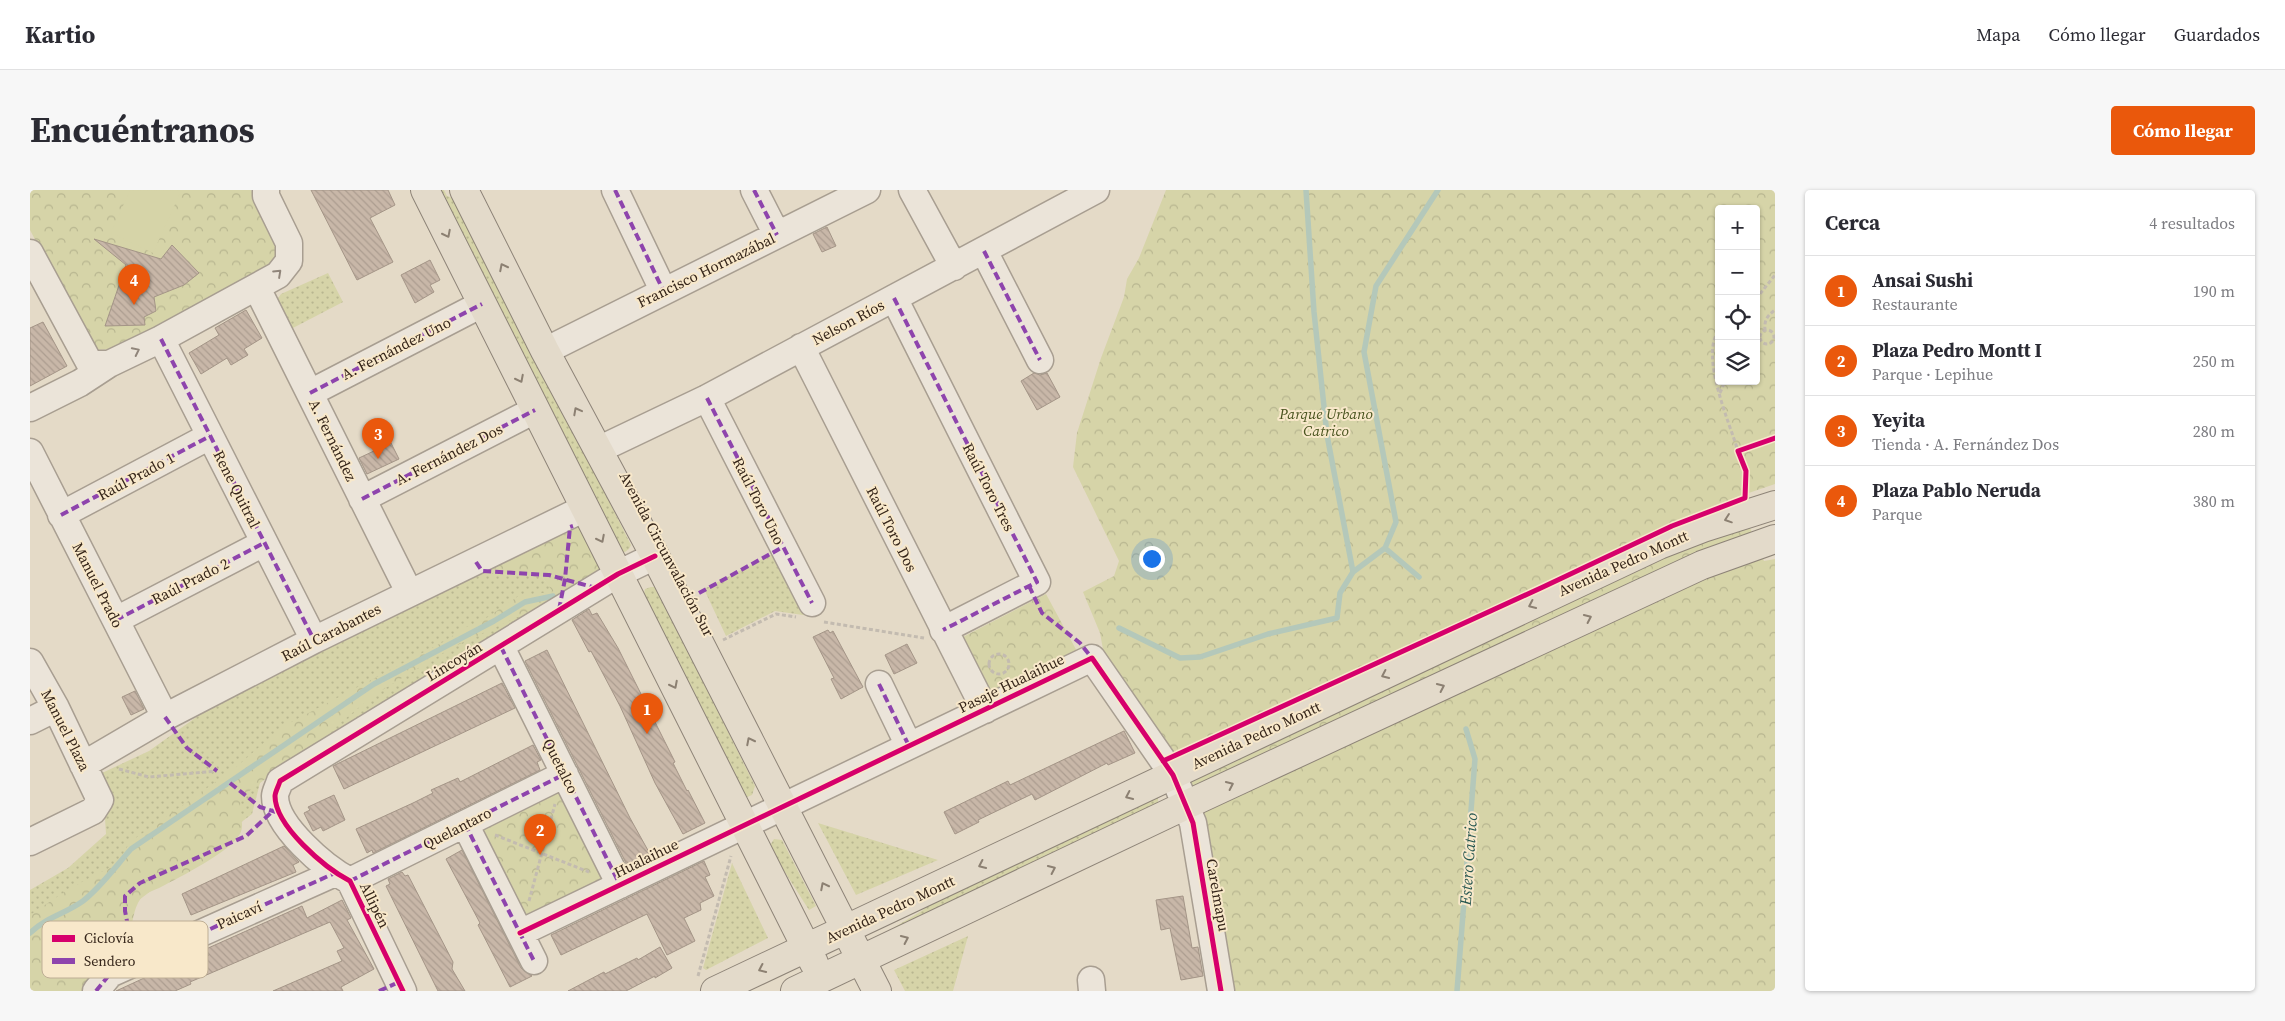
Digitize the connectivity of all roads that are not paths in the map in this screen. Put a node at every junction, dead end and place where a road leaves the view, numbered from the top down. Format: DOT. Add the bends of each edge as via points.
graph roads {
  1 [pos="266,190"];
  2 [pos="424,190"];
  3 [pos="464,190"];
  4 [pos="615,190"];
  5 [pos="754,190"];
  6 [pos="867,190"];
  7 [pos="912,190"];
  8 [pos="1096,190"];
  9 [pos="777,236"];
  10 [pos="984,251"];
  11 [pos="32,262"];
  12 [pos="954,267"];
  13 [pos="257,288"];
  14 [pos="663,290"];
  15 [pos="894,298"];
  16 [pos="482,304"];
  17 [pos="161,339"];
  18 [pos="801,347"];
  19 [pos="545,351"];
  20 [pos="1040,360"];
  21 [pos="99,364"];
  22 [pos="310,393"];
  23 [pos="707,398"];
  24 [pos="30,408"];
  25 [pos="535,410"];
  26 [pos="210,436"];
  27 [pos="598,450"];
  28 [pos="30,452"];
  29 [pos="362,499"];
  30 [pos="1775,505"];
  31 [pos="585,508"];
  32 [pos="61,515"];
  33 [pos="1775,539"];
  34 [pos="264,543"];
  35 [pos="654,556"];
  36 [pos="618,574"];
  37 [pos="409,592"];
  38 [pos="810,614"];
  39 [pos="116,620"];
  40 [pos="947,636"];
  41 [pos="314,640"];
  42 [pos="501,647"];
  43 [pos="30,662"];
  44 [pos="879,684"];
  45 [pos="56,708"];
  46 [pos="985,710"];
  47 [pos="165,717"];
  48 [pos="30,721"];
  49 [pos="909,746"];
  50 [pos="91,762"];
  51 [pos="565,774"];
  52 [pos="1173,775"];
  53 [pos="275,795"];
  54 [pos="783,805"];
  55 [pos="1186,806"];
  56 [pos="465,824"];
  57 [pos="744,824"];
  58 [pos="30,842"];
  59 [pos="342,877"];
  60 [pos="620,885"];
  61 [pos="846,930"];
  62 [pos="208,933"];
  63 [pos="520,933"];
  64 [pos="806,948"];
  65 [pos="861,960"];
  66 [pos="534,961"];
  67 [pos="107,978"];
  68 [pos="707,984"];
  69 [pos="825,985"];
  70 [pos="394,988"];
  71 [pos="96,991"];
  72 [pos="795,991"];
  73 [pos="877,991"];
  74 [pos="1221,991"];
  13 -- 1 [label="street, one-way" via="278,275 289,261 289,243"];
  2 -- 16 [label="main road, one-way"];
  19 -- 3 [label="main road, Avenida Circunvalación Sur, one-way"];
  4 -- 14 [label="street"];
  5 -- 9 [label="street"];
  6 -- 9 [label="street, Francisco Hormazábal"];
  7 -- 12 [label="street"];
  8 -- 10 [label="street, Nelson Ríos"];
  9 -- 14 [label="street, Francisco Hormazábal"];
  10 -- 12 [label="street, Nelson Ríos"];
  10 -- 20 [label="street"];
  11 -- 21 [label="street"];
  12 -- 15 [label="street, Nelson Ríos"];
  13 -- 17 [label="street"];
  13 -- 22 [label="street, A. Fernández"];
  14 -- 19 [label="street, Francisco Hormazábal"];
  15 -- 18 [label="street, Nelson Ríos"];
  15 -- 40 [label="street, Raúl Toro Tres" via="1037,582"];
  16 -- 22 [label="street, A. Fernández Uno"];
  16 -- 25 [label="main road, one-way"];
  21 -- 17 [label="street, one-way"];
  17 -- 26 [label="street, Rene Quitral"];
  18 -- 23 [label="street, Nelson Ríos"];
  18 -- 40 [label="street, Raúl Toro Dos"];
  27 -- 19 [label="main road, Avenida Circunvalación Sur, one-way"];
  21 -- 24 [label="street" via="80,383"];
  22 -- 29 [label="street, A. Fernández"];
  23 -- 27 [label="street, Nelson Ríos"];
  23 -- 38 [label="street, Raúl Toro Uno"];
  25 -- 29 [label="street, A. Fernández Dos"];
  25 -- 31 [label="main road"];
  26 -- 32 [label="street, Raúl Prado 1"];
  26 -- 34 [label="street, Rene Quitral"];
  27 -- 35 [label="main road, Avenida Circunvalación Sur"];
  28 -- 32 [label="street, Manuel Prado"];
  29 -- 37 [label="street, A. Fernández"];
  30 -- 52 [label="main road, Avenida Pedro Montt, one-way" via="1659,545"];
  31 -- 36 [label="main road, one-way"];
  31 -- 37 [label="street, Raúl Carabantes"];
  32 -- 39 [label="street, Manuel Prado"];
  55 -- 33 [label="main road, one-way" via="1692,570"];
  34 -- 39 [label="street, Raúl Prado 2"];
  34 -- 41 [label="street, Rene Quitral"];
  35 -- 36 [label="street, Lincoyán"];
  54 -- 35 [label="main road, Avenida Circunvalación Sur, one-way"];
  36 -- 42 [label="street, Lincoyán"];
  36 -- 57 [label="main road, one-way"];
  37 -- 41 [label="street, Raúl Carabantes"];
  39 -- 47 [label="street, Manuel Prado"];
  40 -- 46 [label="street, Raúl Toro Dos"];
  41 -- 47 [label="street, Raúl Carabantes"];
  42 -- 51 [label="street, Quetalco"];
  42 -- 53 [label="street, Lincoyán" via="280,782"];
  43 -- 45 [label="street, Manuel Plaza"];
  44 -- 49 [label="street"];
  45 -- 48 [label="street"];
  45 -- 50 [label="street, Manuel Plaza"];
  46 -- 49 [label="street, Pasaje Hualaihue"];
  46 -- 52 [label="street, Pasaje Hualaihue" via="1092,658"];
  47 -- 50 [label="street, Raúl Carabantes"];
  49 -- 54 [label="street, Pasaje Hualaihue"];
  50 -- 58 [label="street, Manuel Plaza" via="100,800 93,811"];
  51 -- 56 [label="street, Quelantaro"];
  51 -- 60 [label="street, Quetalco"];
  52 -- 55 [label="street, Pasaje Hualaihue"];
  52 -- 61 [label="main road, Avenida Pedro Montt, one-way"];
  53 -- 59 [label="street, Allipén" via="282,819 305,846"];
  54 -- 57 [label="street, Hualaihue"];
  61 -- 54 [label="main road, Avenida Circunvalación Sur, one-way"];
  65 -- 55 [label="main road, one-way"];
  55 -- 74 [label="street, Carelmapu" via="1193,823"];
  56 -- 59 [label="street, Quelantaro"];
  56 -- 63 [label="street"];
  57 -- 60 [label="street, Hualaihue"];
  57 -- 64 [label="main road"];
  59 -- 62 [label="street, Paicaví"];
  59 -- 70 [label="street, Allipén"];
  60 -- 63 [label="street, Hualaihue"];
  61 -- 64 [label="main road, Avenida Pedro Montt"];
  61 -- 65 [label="main road, Avenida Circunvalación Sur"];
  63 -- 66 [label="street"];
  64 -- 68 [label="main road, Avenida Pedro Montt, one-way"];
  64 -- 69 [label="main road"];
  65 -- 69 [label="main road"];
  65 -- 73 [label="main road, Avenida Circunvalación Sur"];
  67 -- 71 [label="street, Paicaví"];
  69 -- 72 [label="main road"];
}
